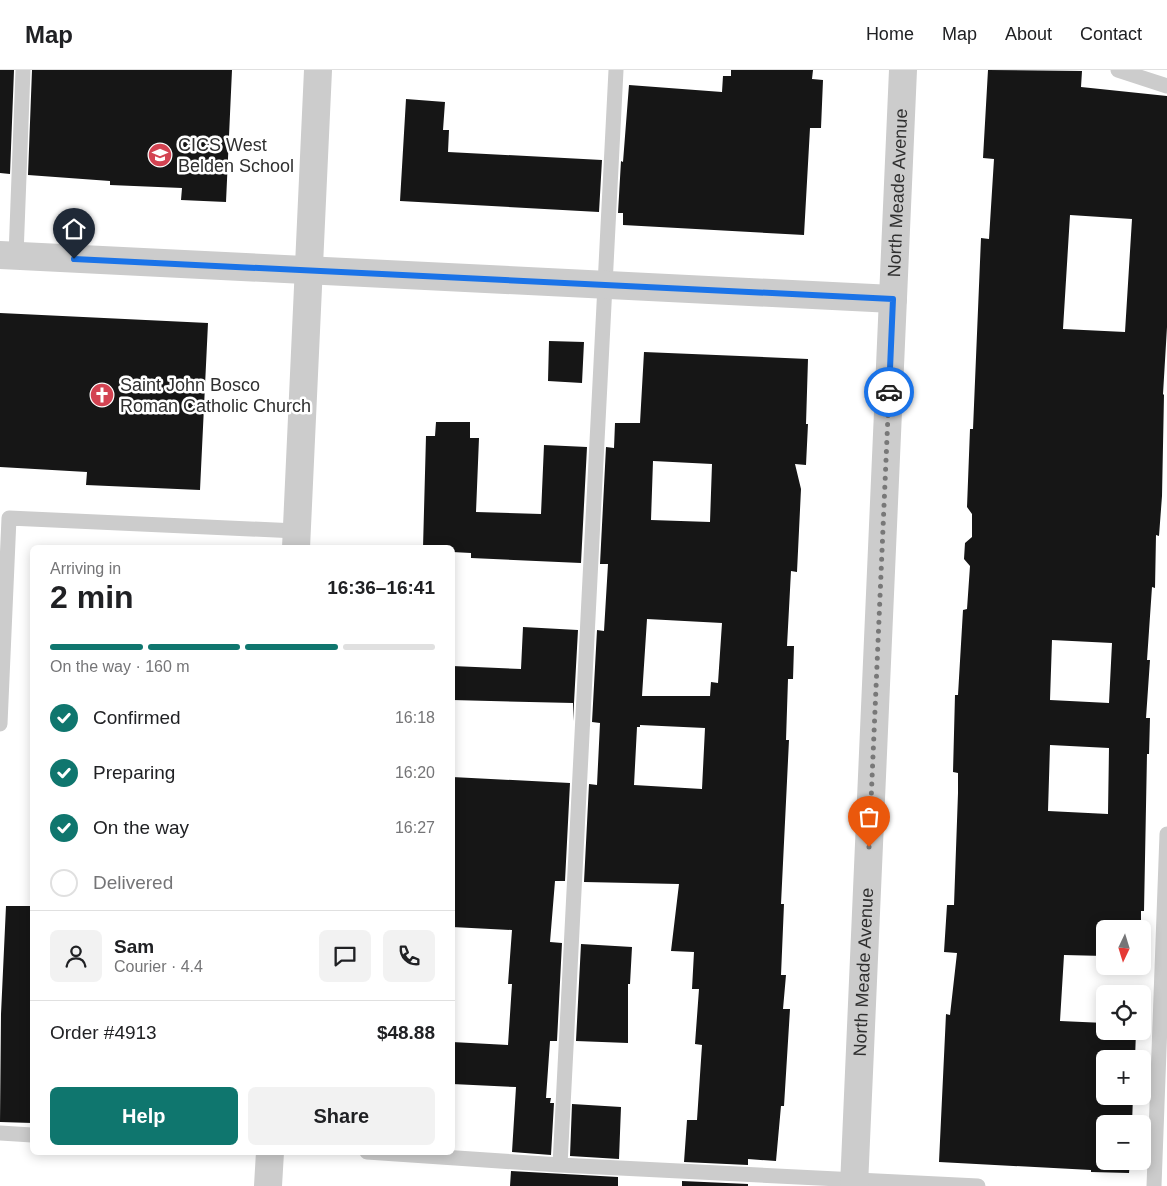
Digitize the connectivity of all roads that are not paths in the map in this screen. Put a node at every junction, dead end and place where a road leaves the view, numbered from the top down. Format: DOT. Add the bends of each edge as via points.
graph roads {
  1 [pos="23,70"];
  2 [pos="318,70"];
  3 [pos="616,70"];
  4 [pos="903,70"];
  5 [pos="1118,70"];
  6 [pos="1167,86"];
  7 [pos="8,256"];
  8 [pos="309,270"];
  9 [pos="605,285"];
  10 [pos="893,299"];
  11 [pos="297,539"];
  12 [pos="0,724"];
  13 [pos="1167,834"];
  14 [pos="0,1133"];
  15 [pos="30,1135"];
  16 [pos="270,1155"];
  17 [pos="412,1155"];
  18 [pos="560,1165"];
  19 [pos="854,1183"];
  20 [pos="268,1186"];
  21 [pos="978,1186"];
  22 [pos="1154,1186"];
  1 -- 7 [label="lane"];
  2 -- 8 [label="street"];
  3 -- 9 [label="lane"];
  4 -- 10 [label="street, North Meade Avenue"];
  5 -- 6 [label="lane"];
  7 -- 8 [label="street"];
  8 -- 9 [label="street"];
  8 -- 11 [label="street"];
  9 -- 10 [label="street"];
  9 -- 18 [label="lane"];
  10 -- 19 [label="street, North Meade Avenue"];
  11 -- 12 [label="lane" via="9,518"];
  13 -- 22 [label="lane"];
  14 -- 15 [label="lane"];
  16 -- 20 [label="street"];
  17 -- 18 [label="lane"];
  18 -- 19 [label="lane"];
  19 -- 21 [label="lane"];
}
